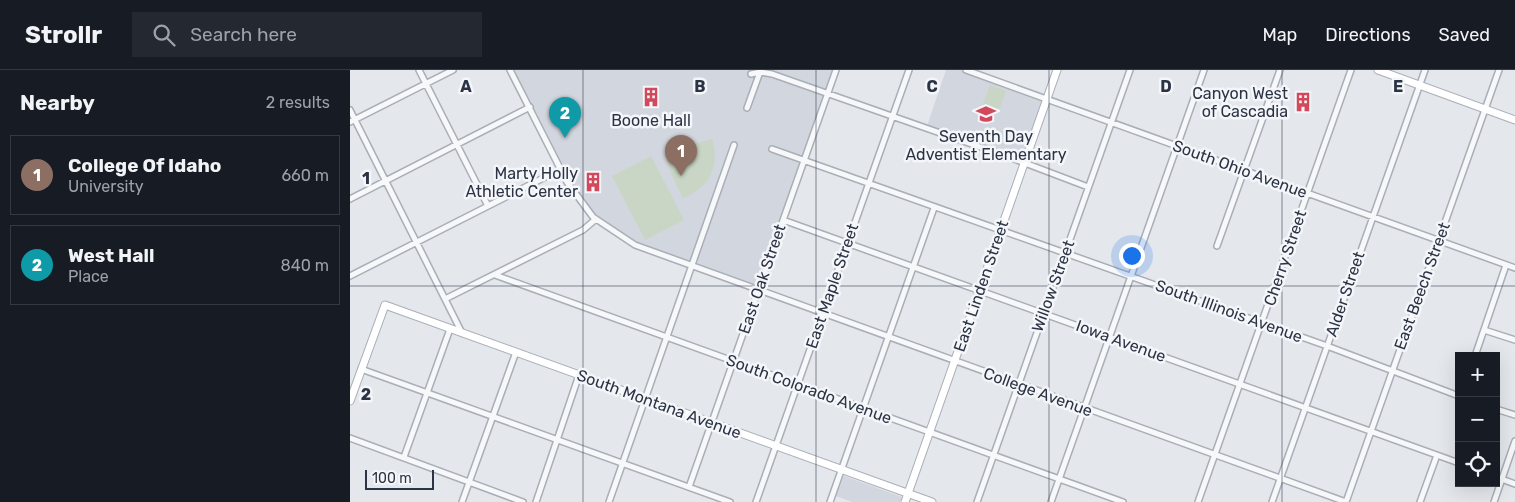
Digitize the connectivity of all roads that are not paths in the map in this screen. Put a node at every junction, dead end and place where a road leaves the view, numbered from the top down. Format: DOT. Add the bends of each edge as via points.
graph roads {
  1 [pos="419,70"];
  2 [pos="453,70"];
  3 [pos="510,70"];
  4 [pos="836,70"];
  5 [pos="909,70"];
  6 [pos="966,70"];
  7 [pos="1057,70"];
  8 [pos="1130,70"];
  9 [pos="1204,70"];
  10 [pos="1280,70"];
  11 [pos="1352,70"];
  12 [pos="1378,70"];
  13 [pos="1425,70"];
  14 [pos="1499,70"];
  15 [pos="760,72"];
  16 [pos="982,73"];
  17 [pos="751,74"];
  18 [pos="426,84"];
  19 [pos="1418,85"];
  20 [pos="828,94"];
  21 [pos="1046,100"];
  22 [pos="530,107"];
  23 [pos="747,108"];
  24 [pos="350,110"];
  25 [pos="1485,110"];
  26 [pos="892,117"];
  27 [pos="1515,120"];
  28 [pos="352,121"];
  29 [pos="1111,122"];
  30 [pos="457,144"];
  31 [pos="734,145"];
  32 [pos="1177,146"];
  33 [pos="772,149"];
  34 [pos="804,161"];
  35 [pos="1024,163"];
  36 [pos="561,169"];
  37 [pos="1244,170"];
  38 [pos="386,181"];
  39 [pos="868,184"];
  40 [pos="1088,187"];
  41 [pos="1307,193"];
  42 [pos="350,199"];
  43 [pos="488,206"];
  44 [pos="934,208"];
  45 [pos="1372,217"];
  46 [pos="596,219"];
  47 [pos="783,220"];
  48 [pos="1000,232"];
  49 [pos="1439,240"];
  50 [pos="417,242"];
  51 [pos="847,243"];
  52 [pos="1217,246"];
  53 [pos="1064,254"];
  54 [pos="1506,265"];
  55 [pos="693,266"];
  56 [pos="913,266"];
  57 [pos="1515,268"];
  58 [pos="495,275"];
  59 [pos="350,276"];
  60 [pos="1130,276"];
  61 [pos="758,290"];
  62 [pos="979,290"];
  63 [pos="446,299"];
  64 [pos="822,314"];
  65 [pos="1044,314"];
  66 [pos="1262,323"];
  67 [pos="450,329"];
  68 [pos="1484,330"];
  69 [pos="463,333"];
  70 [pos="1109,337"];
  71 [pos="668,338"];
  72 [pos="889,338"];
  73 [pos="1515,340"];
  74 [pos="1327,346"];
  75 [pos="516,352"];
  76 [pos="1476,352"];
  77 [pos="733,361"];
  78 [pos="954,362"];
  79 [pos="362,369"];
  80 [pos="1392,370"];
  81 [pos="579,375"];
  82 [pos="1240,384"];
  83 [pos="797,385"];
  84 [pos="1018,385"];
  85 [pos="427,393"];
  86 [pos="1455,394"];
  87 [pos="646,399"];
  88 [pos="350,401"];
  89 [pos="1084,408"];
  90 [pos="1305,408"];
  91 [pos="864,409"];
  92 [pos="1500,410"];
  93 [pos="1515,415"];
  94 [pos="493,417"];
  95 [pos="712,423"];
  96 [pos="1370,431"];
  97 [pos="929,432"];
  98 [pos="350,438"];
  99 [pos="557,440"];
  100 [pos="1515,441"];
  101 [pos="776,446"];
  102 [pos="1437,455"];
  103 [pos="993,456"];
  104 [pos="1214,456"];
  105 [pos="404,458"];
  106 [pos="1455,462"];
  107 [pos="623,464"];
  108 [pos="842,470"];
  109 [pos="1500,476"];
  110 [pos="1500,478"];
  111 [pos="1059,479"];
  112 [pos="1280,479"];
  113 [pos="470,482"];
  114 [pos="1515,484"];
  115 [pos="689,487"];
  116 [pos="1497,487"];
  117 [pos="908,493"];
  118 [pos="462,502"];
  119 [pos="524,502"];
  120 [pos="536,502"];
  121 [pos="609,502"];
  122 [pos="730,502"];
  123 [pos="756,502"];
  124 [pos="830,502"];
  125 [pos="905,502"];
  126 [pos="932,502"];
  127 [pos="977,502"];
  128 [pos="1051,502"];
  129 [pos="1123,502"];
  130 [pos="1198,502"];
  131 [pos="1272,502"];
  132 [pos="1346,502"];
  133 [pos="1420,502"];
  134 [pos="1494,502"];
  1 -- 18 [label="street"];
  2 -- 18 [label="street"];
  3 -- 22 [label="street, College Avenue"];
  4 -- 20 [label="street, East Oak Street"];
  5 -- 26 [label="street, East Maple Street"];
  6 -- 16 [label="street, South Ohio Avenue"];
  7 -- 21 [label="street, East Linden Street"];
  8 -- 29 [label="street, Willow Street"];
  9 -- 32 [label="street"];
  10 -- 37 [label="street"];
  11 -- 41 [label="street, Cherry Street"];
  12 -- 19 [label="street"];
  13 -- 19 [label="street, Alder Street"];
  14 -- 25 [label="street, East Beech Street"];
  15 -- 17 [label="street"];
  15 -- 20 [label="street"];
  15 -- 23 [label="street"];
  16 -- 21 [label="street, South Ohio Avenue"];
  18 -- 28 [label="street"];
  18 -- 30 [label="street"];
  19 -- 25 [label="street"];
  19 -- 45 [label="street, Alder Street"];
  20 -- 26 [label="street"];
  20 -- 34 [label="street, East Oak Street"];
  21 -- 29 [label="street, South Ohio Avenue"];
  21 -- 35 [label="street, East Linden Street"];
  22 -- 30 [label="street"];
  22 -- 36 [label="street, College Avenue"];
  24 -- 28 [label="street"];
  25 -- 27 [label="street"];
  25 -- 49 [label="street, East Beech Street"];
  26 -- 35 [label="street"];
  26 -- 39 [label="street, East Maple Street"];
  28 -- 38 [label="street"];
  29 -- 32 [label="street, South Ohio Avenue"];
  29 -- 40 [label="street, Willow Street"];
  30 -- 38 [label="street"];
  30 -- 43 [label="street"];
  31 -- 55 [label="street"];
  32 -- 37 [label="street, South Ohio Avenue"];
  32 -- 60 [label="street"];
  33 -- 34 [label="street, South Illinois Avenue"];
  34 -- 39 [label="street, South Illinois Avenue"];
  34 -- 47 [label="street, East Oak Street"];
  35 -- 40 [label="street"];
  35 -- 48 [label="street, East Linden Street"];
  36 -- 43 [label="street"];
  36 -- 46 [label="street, College Avenue" via="567,182"];
  37 -- 41 [label="street, South Ohio Avenue"];
  37 -- 52 [label="street"];
  38 -- 42 [label="street"];
  38 -- 50 [label="street"];
  39 -- 44 [label="street, South Illinois Avenue"];
  39 -- 51 [label="street, East Maple Street"];
  40 -- 53 [label="street, Willow Street"];
  41 -- 45 [label="street, South Ohio Avenue"];
  41 -- 66 [label="street, Cherry Street"];
  43 -- 50 [label="street"];
  44 -- 48 [label="street, South Illinois Avenue"];
  44 -- 56 [label="street"];
  45 -- 49 [label="street, South Ohio Avenue"];
  45 -- 74 [label="street, Alder Street"];
  46 -- 55 [label="street, College Avenue" via="635,245"];
  46 -- 58 [label="street" via="583,230"];
  47 -- 51 [label="street, Iowa Avenue"];
  47 -- 61 [label="street, East Oak Street"];
  48 -- 53 [label="street, South Illinois Avenue"];
  48 -- 62 [label="street, East Linden Street"];
  49 -- 54 [label="street, South Ohio Avenue"];
  49 -- 80 [label="street, East Beech Street"];
  50 -- 59 [label="street"];
  50 -- 63 [label="street"];
  51 -- 56 [label="street, Iowa Avenue"];
  51 -- 64 [label="street, East Maple Street"];
  53 -- 60 [label="street, South Illinois Avenue"];
  53 -- 65 [label="street, Willow Street"];
  54 -- 57 [label="street, South Ohio Avenue"];
  54 -- 68 [label="street"];
  55 -- 61 [label="street, College Avenue"];
  55 -- 71 [label="street"];
  56 -- 62 [label="street, Iowa Avenue"];
  56 -- 72 [label="street"];
  58 -- 63 [label="street"];
  58 -- 71 [label="street, South Colorado Avenue"];
  60 -- 66 [label="street, South Illinois Avenue"];
  60 -- 70 [label="street"];
  61 -- 64 [label="street, College Avenue"];
  61 -- 77 [label="street, East Oak Street"];
  62 -- 65 [label="street, Iowa Avenue"];
  62 -- 78 [label="street, East Linden Street"];
  63 -- 69 [label="street"];
  64 -- 72 [label="street, College Avenue"];
  64 -- 83 [label="street, East Maple Street"];
  65 -- 70 [label="street, Iowa Avenue"];
  65 -- 84 [label="street, Willow Street"];
  66 -- 74 [label="street, South Illinois Avenue"];
  66 -- 82 [label="street, Cherry Street"];
  67 -- 69 [label="street, South Montana Avenue"];
  67 -- 79 [label="street, South Montana Avenue" via="385,305"];
  67 -- 85 [label="street"];
  68 -- 73 [label="street"];
  68 -- 76 [label="street"];
  69 -- 75 [label="street, South Montana Avenue"];
  70 -- 82 [label="street, Iowa Avenue"];
  70 -- 89 [label="street"];
  71 -- 77 [label="street, South Colorado Avenue"];
  71 -- 87 [label="street"];
  72 -- 78 [label="street, College Avenue"];
  72 -- 91 [label="street"];
  74 -- 80 [label="street, South Illinois Avenue"];
  74 -- 90 [label="street, Alder Street"];
  75 -- 81 [label="street, South Montana Avenue"];
  75 -- 94 [label="street"];
  77 -- 83 [label="street, South Colorado Avenue"];
  77 -- 95 [label="street, East Oak Street"];
  78 -- 84 [label="street, College Avenue"];
  78 -- 97 [label="street, East Linden Street"];
  79 -- 85 [label="street"];
  79 -- 88 [label="street"];
  80 -- 86 [label="street, South Illinois Avenue"];
  80 -- 96 [label="street, East Beech Street"];
  81 -- 87 [label="street, South Montana Avenue"];
  81 -- 99 [label="street"];
  82 -- 90 [label="street, Iowa Avenue"];
  82 -- 104 [label="street, Cherry Street"];
  83 -- 91 [label="street, South Colorado Avenue"];
  83 -- 101 [label="street, East Maple Street"];
  84 -- 89 [label="street, College Avenue"];
  84 -- 103 [label="street, Willow Street"];
  85 -- 94 [label="street"];
  85 -- 105 [label="street"];
  87 -- 95 [label="street, South Montana Avenue"];
  87 -- 107 [label="street"];
  89 -- 104 [label="street, College Avenue"];
  89 -- 111 [label="street"];
  90 -- 96 [label="street, Iowa Avenue"];
  90 -- 112 [label="street, Alder Street"];
  91 -- 97 [label="street, South Colorado Avenue"];
  91 -- 108 [label="street"];
  92 -- 93 [label="street"];
  94 -- 99 [label="street"];
  94 -- 113 [label="street"];
  95 -- 101 [label="street, South Montana Avenue"];
  95 -- 115 [label="street, East Oak Street"];
  96 -- 102 [label="street, Iowa Avenue"];
  96 -- 132 [label="street, East Beech Street"];
  97 -- 103 [label="street, South Colorado Avenue"];
  97 -- 117 [label="street, East Linden Street"];
  98 -- 105 [label="street"];
  99 -- 107 [label="street"];
  99 -- 120 [label="street"];
  100 -- 109 [label="street"];
  101 -- 108 [label="street, South Montana Avenue"];
  101 -- 123 [label="street, East Maple Street"];
  102 -- 106 [label="street, Iowa Avenue"];
  102 -- 133 [label="street"];
  103 -- 111 [label="street, South Colorado Avenue"];
  103 -- 127 [label="street, Willow Street"];
  104 -- 112 [label="street, College Avenue"];
  104 -- 130 [label="street, Cherry Street"];
  105 -- 113 [label="street"];
  107 -- 115 [label="street"];
  107 -- 121 [label="street"];
  108 -- 117 [label="street, South Montana Avenue"];
  108 -- 124 [label="street"];
  110 -- 114 [label="street"];
  111 -- 128 [label="street"];
  111 -- 129 [label="street, South Colorado Avenue"];
  112 -- 131 [label="street, Alder Street"];
  112 -- 132 [label="street, College Avenue"];
  113 -- 118 [label="street"];
  113 -- 119 [label="street"];
  115 -- 122 [label="street"];
  116 -- 134 [label="street"];
  117 -- 125 [label="street, East Linden Street"];
  117 -- 126 [label="street, South Montana Avenue"];
}
